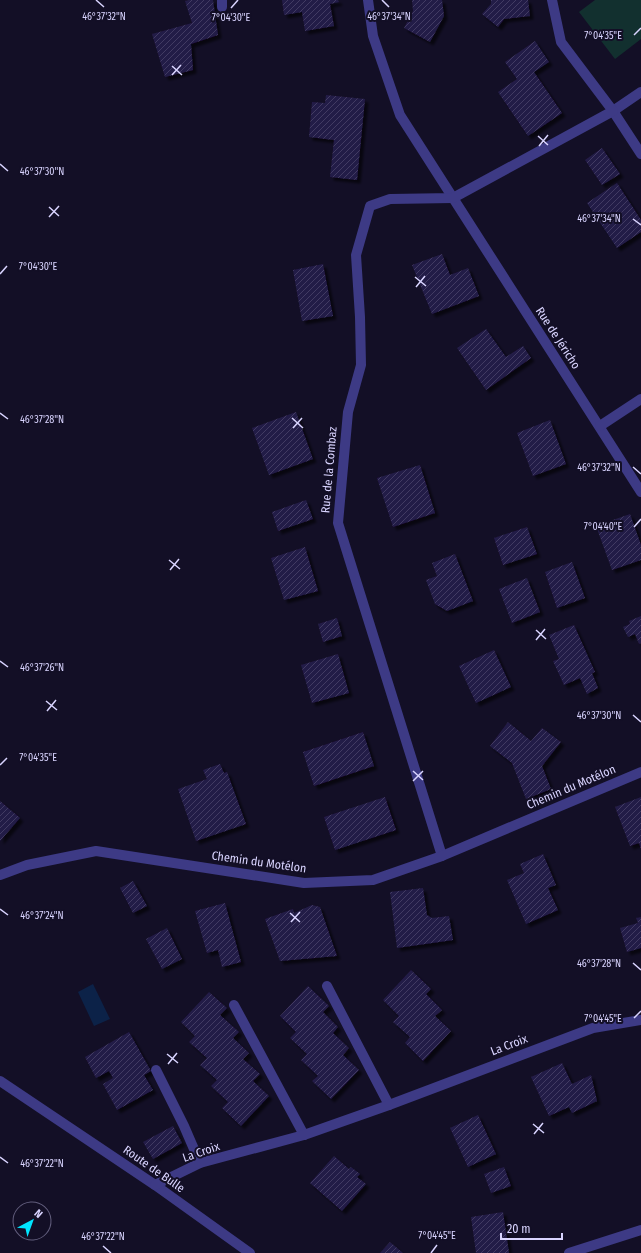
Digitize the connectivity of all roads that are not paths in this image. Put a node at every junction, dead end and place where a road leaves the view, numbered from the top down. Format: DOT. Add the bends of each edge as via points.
graph roads {
  1 [pos="368,0"];
  2 [pos="552,0"];
  3 [pos="641,92"];
  4 [pos="613,111"];
  5 [pos="641,154"];
  6 [pos="453,198"];
  7 [pos="641,399"];
  8 [pos="600,426"];
  9 [pos="641,492"];
  10 [pos="641,772"];
  11 [pos="442,856"];
  12 [pos="0,875"];
  13 [pos="327,986"];
  14 [pos="234,1005"];
  15 [pos="641,1020"];
  16 [pos="156,1070"];
  17 [pos="0,1081"];
  18 [pos="389,1105"];
  19 [pos="304,1135"];
  20 [pos="200,1163"];
  21 [pos="155,1185"];
  22 [pos="641,1230"];
  23 [pos="250,1253"];
  24 [pos="569,1253"];
  1 -- 6 [label="street, Rue de Jéricho" via="373,36 400,115"];
  2 -- 4 [label="street" via="561,42"];
  3 -- 4 [label="street"];
  4 -- 5 [label="street"];
  4 -- 6 [label="street"];
  6 -- 8 [label="street, Rue de Jéricho"];
  6 -- 11 [label="street, Rue de la Combaz" via="390,199 370,206 356,255 361,365 348,412 338,523"];
  7 -- 8 [label="street"];
  8 -- 9 [label="street, Rue de Jéricho"];
  10 -- 11 [label="street, Chemin du Motélon"];
  11 -- 12 [label="street, Chemin du Motélon" via="373,880 304,883 96,850 27,865"];
  13 -- 18 [label="street"];
  14 -- 19 [label="street"];
  15 -- 18 [label="street, La Croix" via="593,1028"];
  16 -- 20 [label="street"];
  17 -- 21 [label="street, Route de Bulle"];
  18 -- 19 [label="street, La Croix"];
  19 -- 20 [label="street, La Croix"];
  20 -- 21 [label="street, La Croix"];
  21 -- 23 [label="street, Route de Bulle"];
  22 -- 24 [label="street"];
}
